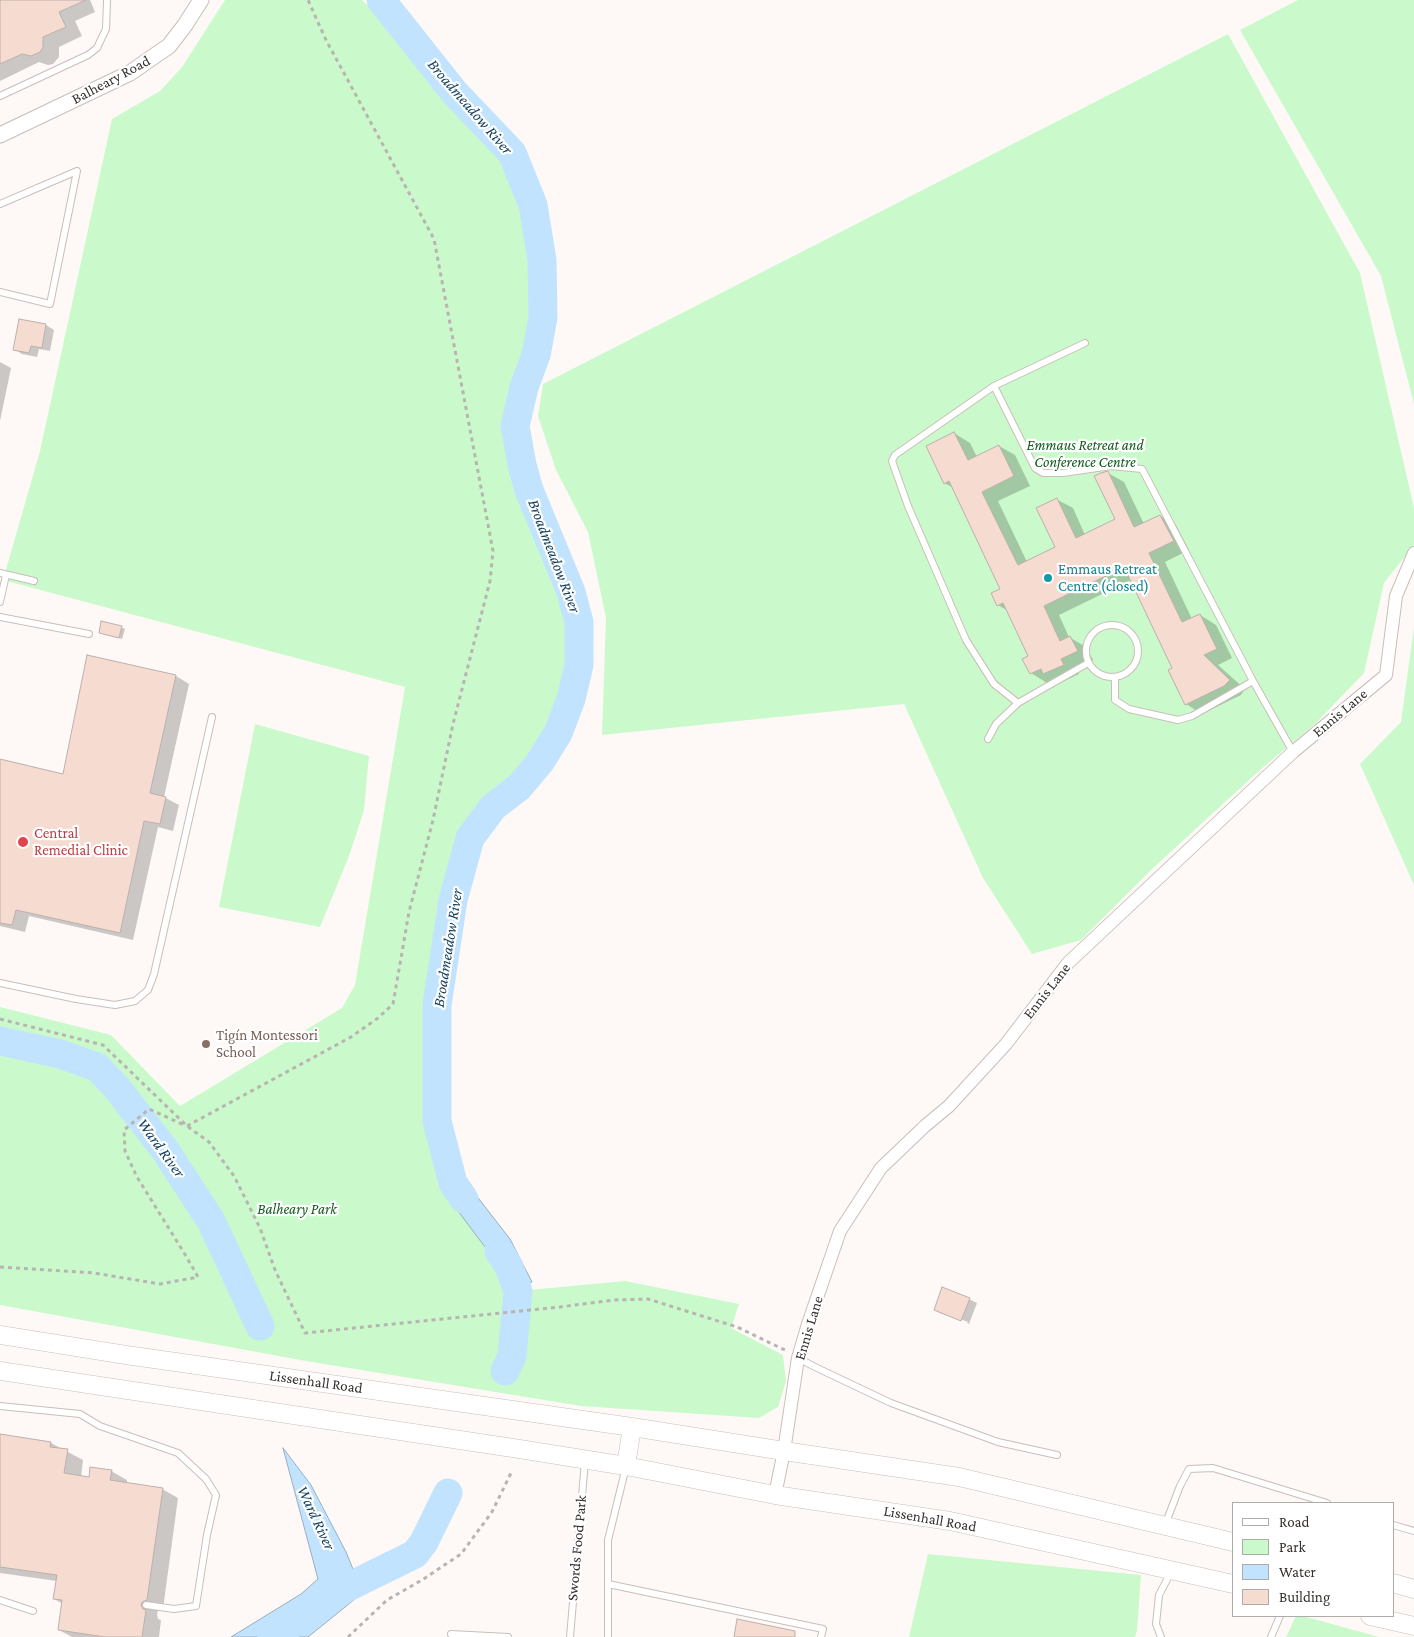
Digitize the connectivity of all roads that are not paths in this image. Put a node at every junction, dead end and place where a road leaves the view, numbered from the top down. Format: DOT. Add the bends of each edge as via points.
graph roads {
  1 [pos="107,0"];
  2 [pos="201,0"];
  3 [pos="0,96"];
  4 [pos="0,135"];
  5 [pos="0,204"];
  6 [pos="0,292"];
  7 [pos="1085,343"];
  8 [pos="994,386"];
  9 [pos="1414,553"];
  10 [pos="3,574"];
  11 [pos="34,581"];
  12 [pos="0,602"];
  13 [pos="0,617"];
  14 [pos="89,634"];
  15 [pos="1088,662"];
  16 [pos="1115,677"];
  17 [pos="1253,681"];
  18 [pos="1018,703"];
  19 [pos="212,717"];
  20 [pos="988,739"];
  21 [pos="1293,752"];
  22 [pos="0,983"];
  23 [pos="0,1335"];
  24 [pos="798,1358"];
  25 [pos="0,1371"];
  26 [pos="0,1406"];
  27 [pos="632,1427"];
  28 [pos="784,1452"];
  29 [pos="1057,1455"];
  30 [pos="585,1459"];
  31 [pos="626,1466"];
  32 [pos="775,1495"];
  33 [pos="1324,1502"];
  34 [pos="1394,1524"];
  35 [pos="1164,1526"];
  36 [pos="1414,1531"];
  37 [pos="1232,1542"];
  38 [pos="1172,1570"];
  39 [pos="1394,1583"];
  40 [pos="608,1584"];
  41 [pos="1232,1584"];
  42 [pos="1414,1588"];
  43 [pos="0,1600"];
  44 [pos="146,1605"];
  45 [pos="34,1611"];
  46 [pos="1280,1617"];
  47 [pos="1374,1617"];
  48 [pos="1414,1626"];
  49 [pos="450,1634"];
  50 [pos="508,1637"];
  51 [pos="570,1637"];
  52 [pos="608,1637"];
  53 [pos="821,1637"];
  54 [pos="1161,1637"];
  55 [pos="1271,1637"];
  1 -- 3 [label="lane" via="106,29 97,48 88,56"];
  2 -- 4 [label="street, Balheary Road" via="169,46 150,59 130,72"];
  5 -- 6 [label="lane" via="77,171 50,304"];
  7 -- 8 [label="lane"];
  8 -- 17 [label="lane" via="1035,468 1043,473 1111,466 1142,469"];
  8 -- 18 [label="lane" via="895,455 892,462 966,640 994,684"];
  9 -- 21 [label="street, Ennis Lane" via="1396,596 1386,675"];
  10 -- 11 [label="lane"];
  10 -- 12 [label="lane"];
  13 -- 14 [label="lane"];
  15 -- 16 [label="lane" via="1099,674"];
  15 -- 16 [label="lane" via="1086,646 1094,632 1108,626 1124,628 1135,640 1137,656 1130,670"];
  15 -- 18 [label="lane"];
  16 -- 17 [label="lane" via="1115,700 1129,709 1178,720 1192,716"];
  17 -- 21 [label="lane"];
  18 -- 20 [label="lane" via="996,724"];
  19 -- 22 [label="lane" via="148,990 135,1002 115,1005"];
  21 -- 24 [label="street, Ennis Lane" via="1068,963 1006,1044 949,1106 881,1168 840,1231"];
  23 -- 27 [label="main road, Lissenhall Road"];
  24 -- 28 [label="street, Ennis Lane"];
  24 -- 29 [label="lane" via="891,1403 998,1442"];
  25 -- 30 [label="main road, Lissenhall Road"];
  26 -- 44 [label="lane" via="80,1414 100,1426 178,1453 206,1478 216,1495 206,1535 196,1606 174,1609"];
  27 -- 28 [label="main road, Lissenhall Road"];
  27 -- 31 [label="main road"];
  28 -- 32 [label="street, Ennis Lane"];
  28 -- 35 [label="main road, Lissenhall Road" via="959,1477"];
  30 -- 31 [label="main road, Lissenhall Road"];
  30 -- 51 [label="lane, Swords Food Park"];
  31 -- 32 [label="main road, Lissenhall Road"];
  31 -- 40 [label="lane" via="608,1540"];
  32 -- 38 [label="main road, Lissenhall Road" via="950,1521"];
  33 -- 35 [label="lane" via="1213,1468 1189,1469"];
  34 -- 36 [label="lane"];
  35 -- 37 [label="main road, Lissenhall Road"];
  38 -- 41 [label="main road, Lissenhall Road"];
  38 -- 54 [label="lane" via="1159,1595 1156,1624"];
  39 -- 42 [label="main road"];
  40 -- 52 [label="lane"];
  40 -- 53 [label="lane" via="823,1629"];
  43 -- 45 [label="lane"];
  46 -- 55 [label="lane"];
  47 -- 48 [label="main road"];
  49 -- 50 [label="lane"];
}
